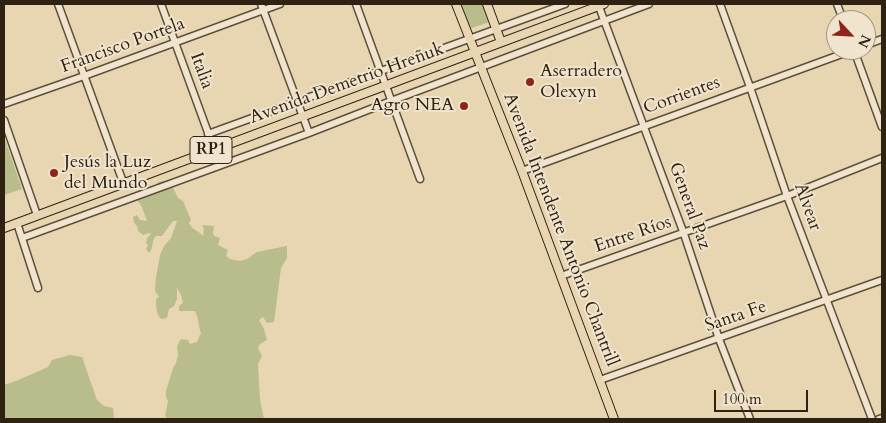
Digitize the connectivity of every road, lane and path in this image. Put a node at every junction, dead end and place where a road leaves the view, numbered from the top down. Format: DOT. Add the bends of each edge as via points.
graph roads {
  1 [pos="58,4"];
  2 [pos="161,4"];
  3 [pos="280,4"];
  4 [pos="356,4"];
  5 [pos="456,4"];
  6 [pos="487,4"];
  7 [pos="565,4"];
  8 [pos="600,4"];
  9 [pos="649,4"];
  10 [pos="720,4"];
  11 [pos="262,7"];
  12 [pos="604,20"];
  13 [pos="496,29"];
  14 [pos="471,39"];
  15 [pos="500,42"];
  16 [pos="175,43"];
  17 [pos="476,52"];
  18 [pos="826,60"];
  19 [pos="858,60"];
  20 [pos="482,67"];
  21 [pos="381,72"];
  22 [pos="84,76"];
  23 [pos="385,86"];
  24 [pos="750,87"];
  25 [pos="391,101"];
  26 [pos="298,102"];
  27 [pos="4,104"];
  28 [pos="303,116"];
  29 [pos="4,120"];
  30 [pos="644,126"];
  31 [pos="882,127"];
  32 [pos="309,133"];
  33 [pos="208,134"];
  34 [pos="214,149"];
  35 [pos="882,158"];
  36 [pos="522,171"];
  37 [pos="420,179"];
  38 [pos="123,182"];
  39 [pos="787,196"];
  40 [pos="37,215"];
  41 [pos="17,223"];
  42 [pos="4,228"];
  43 [pos="684,234"];
  44 [pos="22,238"];
  45 [pos="561,276"];
  46 [pos="882,280"];
  47 [pos="38,288"];
  48 [pos="826,301"];
  49 [pos="719,339"];
  50 [pos="600,380"];
  51 [pos="882,418"];
  52 [pos="614,419"];
  53 [pos="750,419"];
  54 [pos="872,419"];
  55 [pos="879,419"];
  1 -- 22 [label="street"];
  2 -- 16 [label="street, Italia"];
  3 -- 11 [label="street, Francisco Portela"];
  4 -- 21 [label="street"];
  5 -- 14 [label="main road, Avenida Intendente Antonio Chantrill"];
  6 -- 13 [label="main road"];
  7 -- 13 [label="street"];
  8 -- 12 [label="street, General Paz"];
  8 -- 15 [label="main road, RP1"];
  9 -- 12 [label="street, Avenida Demetrio Hreñuk"];
  10 -- 24 [label="street, Alvear"];
  11 -- 16 [label="street, Francisco Portela"];
  11 -- 26 [label="street"];
  12 -- 20 [label="street, Avenida Demetrio Hreñuk"];
  12 -- 30 [label="street, General Paz"];
  13 -- 14 [label="street"];
  13 -- 15 [label="main road"];
  14 -- 17 [label="main road, Avenida Intendente Antonio Chantrill"];
  14 -- 21 [label="street"];
  15 -- 17 [label="main road, RP1"];
  16 -- 22 [label="street, Francisco Portela"];
  16 -- 33 [label="street, Italia"];
  17 -- 20 [label="main road, Avenida Intendente Antonio Chantrill"];
  17 -- 23 [label="main road, Avenida Demetrio Hreñuk / RP1"];
  18 -- 24 [label="street, Corrientes"];
  19 -- 31 [label="street"];
  20 -- 25 [label="street, Avenida Demetrio Hreñuk"];
  20 -- 36 [label="main road, Avenida Intendente Antonio Chantrill"];
  21 -- 23 [label="street"];
  21 -- 26 [label="street"];
  22 -- 27 [label="street, Francisco Portela"];
  22 -- 38 [label="street"];
  23 -- 25 [label="street"];
  23 -- 28 [label="main road, Avenida Demetrio Hreñuk / RP1"];
  24 -- 30 [label="street, Corrientes"];
  24 -- 39 [label="street, Alvear"];
  25 -- 32 [label="street, Avenida Demetrio Hreñuk"];
  25 -- 37 [label="street"];
  26 -- 28 [label="street"];
  26 -- 33 [label="street"];
  28 -- 32 [label="street"];
  28 -- 34 [label="main road, Avenida Demetrio Hreñuk / RP1"];
  29 -- 40 [label="street"];
  30 -- 36 [label="street, Corrientes"];
  30 -- 43 [label="street, General Paz"];
  32 -- 44 [label="street, Avenida Demetrio Hreñuk"];
  33 -- 34 [label="street, Italia"];
  34 -- 38 [label="main road, Avenida Demetrio Hreñuk / RP1"];
  35 -- 39 [label="street, Entre Ríos"];
  36 -- 45 [label="main road, Avenida Intendente Antonio Chantrill"];
  38 -- 40 [label="main road, Avenida Demetrio Hreñuk / RP1"];
  39 -- 43 [label="street, Entre Ríos"];
  39 -- 48 [label="street, Alvear"];
  40 -- 41 [label="main road, Avenida Demetrio Hreñuk / RP1"];
  41 -- 42 [label="main road, Avenida Demetrio Hreñuk / RP1"];
  41 -- 44 [label="street"];
  43 -- 45 [label="street, Entre Ríos"];
  43 -- 49 [label="street, General Paz"];
  44 -- 47 [label="street"];
  45 -- 50 [label="main road, Avenida Intendente Antonio Chantrill"];
  46 -- 48 [label="street, Santa Fe"];
  48 -- 49 [label="street, Santa Fe"];
  48 -- 54 [label="street, Alvear"];
  49 -- 50 [label="street, Santa Fe"];
  49 -- 53 [label="street, General Paz"];
  50 -- 52 [label="main road, Avenida Intendente Antonio Chantrill"];
  51 -- 55 [label="street"];
}
